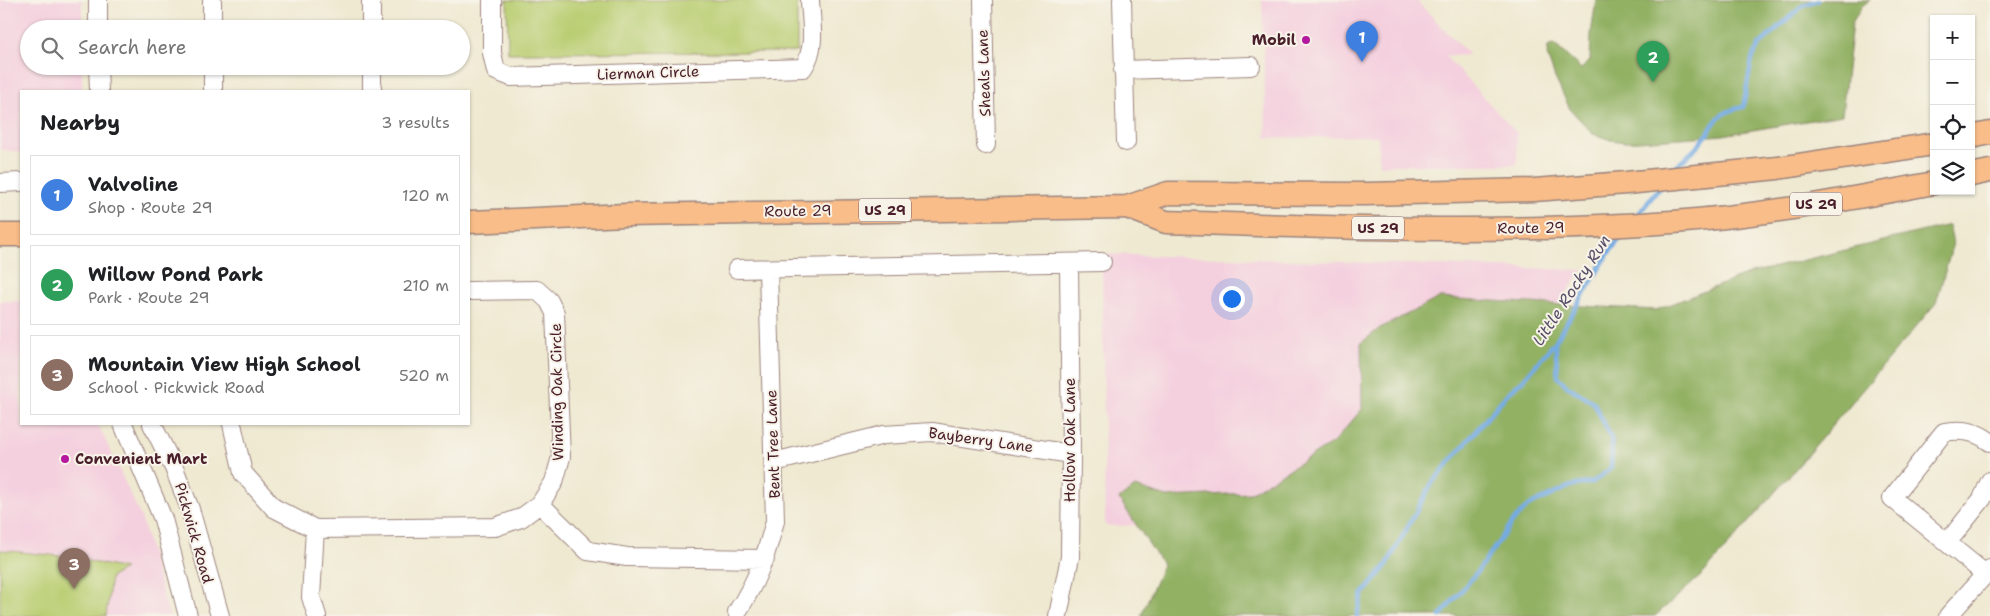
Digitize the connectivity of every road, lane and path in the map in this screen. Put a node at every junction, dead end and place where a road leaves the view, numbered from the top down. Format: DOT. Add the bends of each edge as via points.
graph roads {
  1 [pos="98,0"];
  2 [pos="212,0"];
  3 [pos="371,0"];
  4 [pos="492,0"];
  5 [pos="810,0"];
  6 [pos="982,0"];
  7 [pos="1122,0"];
  8 [pos="98,20"];
  9 [pos="212,20"];
  10 [pos="371,20"];
  11 [pos="1251,66"];
  12 [pos="1123,70"];
  13 [pos="98,75"];
  14 [pos="213,75"];
  15 [pos="372,75"];
  16 [pos="99,90"];
  17 [pos="213,90"];
  18 [pos="372,90"];
  19 [pos="1990,134"];
  20 [pos="1975,136"];
  21 [pos="1126,142"];
  22 [pos="986,145"];
  23 [pos="1930,145"];
  24 [pos="1990,171"];
  25 [pos="1975,174"];
  26 [pos="0,182"];
  27 [pos="20,182"];
  28 [pos="1930,184"];
  29 [pos="1127,207"];
  30 [pos="470,222"];
  31 [pos="20,235"];
  32 [pos="0,236"];
  33 [pos="1102,262"];
  34 [pos="1069,264"];
  35 [pos="737,269"];
  36 [pos="768,269"];
  37 [pos="470,292"];
  38 [pos="123,425"];
  39 [pos="152,425"];
  40 [pos="232,425"];
  41 [pos="1990,442"];
  42 [pos="1072,454"];
  43 [pos="774,462"];
  44 [pos="1990,481"];
  45 [pos="540,504"];
  46 [pos="315,529"];
  47 [pos="1947,543"];
  48 [pos="765,559"];
  49 [pos="1987,571"];
  50 [pos="740,615"];
  51 [pos="188,616"];
  52 [pos="220,616"];
  53 [pos="318,616"];
  54 [pos="1058,616"];
  55 [pos="1948,616"];
  1 -- 8 [label="street"];
  2 -- 9 [label="street"];
  3 -- 10 [label="street"];
  4 -- 5 [label="street, Lierman Circle" via="492,53 496,71 512,77 803,68 810,58 812,42"];
  6 -- 22 [label="street, Sheals Lane"];
  7 -- 12 [label="street"];
  11 -- 12 [label="street"];
  12 -- 21 [label="street"];
  13 -- 16 [label="street"];
  14 -- 17 [label="street"];
  15 -- 18 [label="street"];
  19 -- 20 [label="main road"];
  23 -- 29 [label="main road, Route 29 / US 29" via="1737,173 1626,183 1534,190 1366,194 1168,193"];
  24 -- 25 [label="main road"];
  26 -- 27 [label="street"];
  28 -- 29 [label="main road, Route 29 / US 29" via="1778,211 1590,227 1443,230 1166,222"];
  29 -- 30 [label="main road, Route 29 / US 29" via="763,212"];
  31 -- 32 [label="main road"];
  33 -- 34 [label="street"];
  34 -- 36 [label="street"];
  34 -- 42 [label="street, Hollow Oak Lane"];
  35 -- 36 [label="street"];
  36 -- 43 [label="street, Bent Tree Lane"];
  37 -- 45 [label="street, Winding Oak Circle" via="537,290 549,301 555,313 561,457 554,482"];
  38 -- 51 [label="street, Pickwick Road" via="163,519"];
  39 -- 52 [label="street, Pickwick Road" via="190,508"];
  40 -- 46 [label="street, Winding Oak Circle" via="243,473 274,508"];
  41 -- 47 [label="street" via="1982,435 1956,430 1944,432 1892,498"];
  42 -- 43 [label="street, Bayberry Lane" via="932,432 884,435"];
  42 -- 54 [label="street, Hollow Oak Lane" via="1070,557"];
  43 -- 48 [label="street, Bent Tree Lane" via="775,521"];
  44 -- 47 [label="street" via="1982,499"];
  45 -- 46 [label="street, Winding Oak Circle" via="521,518 495,527"];
  45 -- 48 [label="street" via="588,551 627,557"];
  46 -- 53 [label="street" via="311,597"];
  47 -- 49 [label="street"];
  48 -- 50 [label="street, Bent Tree Lane"];
  49 -- 55 [label="street"];
}
